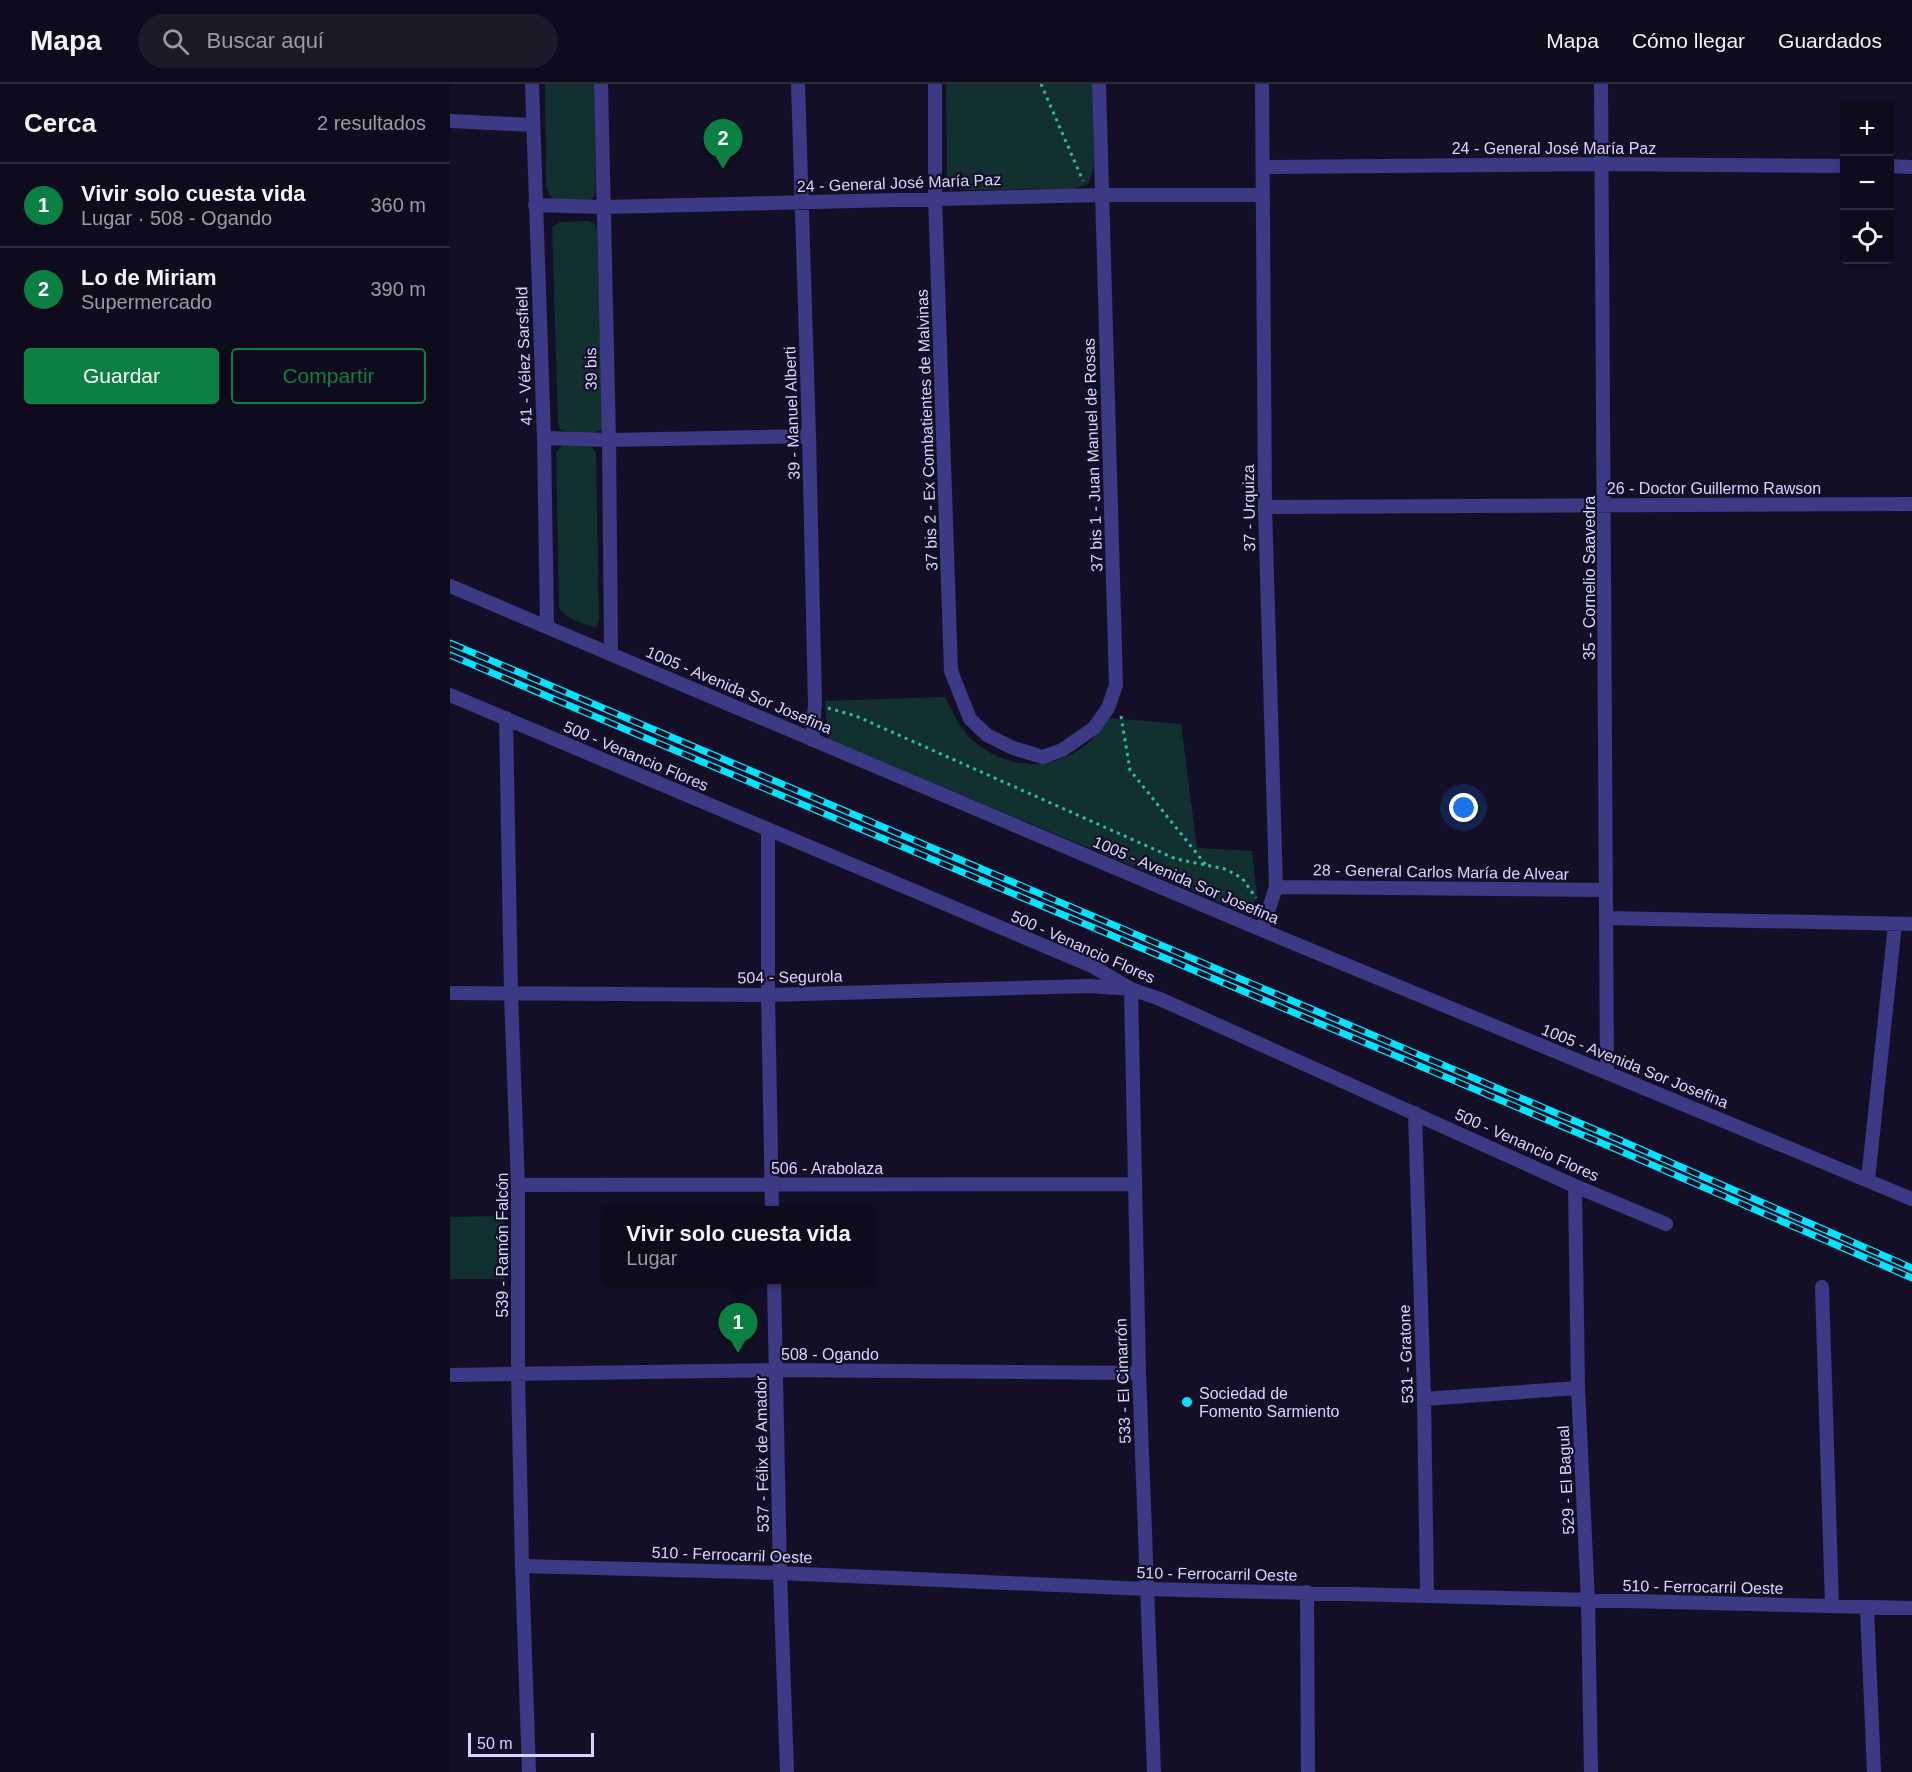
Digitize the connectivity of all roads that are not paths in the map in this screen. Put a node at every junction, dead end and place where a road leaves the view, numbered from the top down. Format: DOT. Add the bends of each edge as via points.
graph roads {
  1 [pos="532,84"];
  2 [pos="601,84"];
  3 [pos="798,84"];
  4 [pos="935,84"];
  5 [pos="1099,84"];
  6 [pos="1263,84"];
  7 [pos="1601,84"];
  8 [pos="450,121"];
  9 [pos="533,125"];
  10 [pos="1601,164"];
  11 [pos="1264,166"];
  12 [pos="1840,166"];
  13 [pos="1894,166"];
  14 [pos="1912,167"];
  15 [pos="1096,195"];
  16 [pos="1263,195"];
  17 [pos="935,198"];
  18 [pos="801,203"];
  19 [pos="535,205"];
  20 [pos="604,207"];
  21 [pos="809,436"];
  22 [pos="544,438"];
  23 [pos="609,440"];
  24 [pos="1605,504"];
  25 [pos="1912,504"];
  26 [pos="1265,507"];
  27 [pos="450,586"];
  28 [pos="547,626"];
  29 [pos="611,653"];
  30 [pos="450,695"];
  31 [pos="506,718"];
  32 [pos="812,740"];
  33 [pos="1012,748"];
  34 [pos="768,830"];
  35 [pos="1276,887"];
  36 [pos="1606,890"];
  37 [pos="1606,918"];
  38 [pos="1895,924"];
  39 [pos="1912,924"];
  40 [pos="1262,930"];
  41 [pos="1131,989"];
  42 [pos="450,993"];
  43 [pos="512,993"];
  44 [pos="768,995"];
  45 [pos="1607,1072"];
  46 [pos="1415,1113"];
  47 [pos="1868,1180"];
  48 [pos="772,1184"];
  49 [pos="1135,1184"];
  50 [pos="518,1185"];
  51 [pos="1575,1186"];
  52 [pos="1912,1199"];
  53 [pos="772,1206"];
  54 [pos="1666,1224"];
  55 [pos="774,1284"];
  56 [pos="1822,1287"];
  57 [pos="777,1370"];
  58 [pos="518,1373"];
  59 [pos="1139,1373"];
  60 [pos="450,1375"];
  61 [pos="1578,1388"];
  62 [pos="1424,1399"];
  63 [pos="522,1566"];
  64 [pos="780,1573"];
  65 [pos="1146,1589"];
  66 [pos="1307,1592"];
  67 [pos="1427,1595"];
  68 [pos="1588,1601"];
  69 [pos="1832,1605"];
  70 [pos="1867,1608"];
  71 [pos="1912,1608"];
  72 [pos="529,1772"];
  73 [pos="787,1772"];
  74 [pos="1154,1772"];
  75 [pos="1308,1772"];
  76 [pos="1591,1772"];
  77 [pos="1874,1772"];
  1 -- 9 [label="street, 41 - Vélez Sarsfield"];
  2 -- 20 [label="street, 39 bis"];
  3 -- 18 [label="street, 39 - Manuel Alberti"];
  4 -- 17 [label="street, 37 bis 2 - Ex Combatientes de Malvinas"];
  5 -- 15 [label="street, 37 bis 1 - Juan Manuel de Rosas"];
  6 -- 11 [label="street, 37 - Urquiza"];
  7 -- 10 [label="street, 35 - Cornelio Saavedra"];
  8 -- 9 [label="street"];
  9 -- 19 [label="street, 41 - Vélez Sarsfield"];
  10 -- 11 [label="street, 24 - General José María Paz"];
  10 -- 12 [label="street, 24 - General José María Paz"];
  10 -- 24 [label="street, 35 - Cornelio Saavedra"];
  11 -- 16 [label="street, 37 - Urquiza"];
  13 -- 14 [label="street"];
  15 -- 16 [label="street, 24 - General José María Paz"];
  15 -- 17 [label="street, 24 - General José María Paz"];
  15 -- 33 [label="street, 37 bis 1 - Juan Manuel de Rosas" via="1116,685 1108,708 1094,728 1062,750 1043,757"];
  16 -- 26 [label="street, 37 - Urquiza"];
  17 -- 18 [label="street, 24 - General José María Paz"];
  17 -- 33 [label="street, 37 bis 2 - Ex Combatientes de Malvinas" via="951,671 970,719 987,735"];
  18 -- 20 [label="street, 24 - General José María Paz"];
  18 -- 21 [label="street, 39 - Manuel Alberti"];
  19 -- 20 [label="street, 24 - General José María Paz"];
  19 -- 22 [label="street, 41 - Vélez Sarsfield"];
  20 -- 23 [label="street, 39 bis"];
  21 -- 23 [label="street"];
  21 -- 32 [label="street, 39 - Manuel Alberti" via="815,704"];
  22 -- 23 [label="street"];
  22 -- 28 [label="street, 41 - Vélez Sarsfield"];
  23 -- 29 [label="street, 39 bis"];
  24 -- 25 [label="street, 26 - Doctor Guillermo Rawson"];
  24 -- 26 [label="street, 26 - Doctor Guillermo Rawson"];
  24 -- 36 [label="street, 35 - Cornelio Saavedra"];
  26 -- 35 [label="street, 37 - Urquiza"];
  27 -- 28 [label="street, 1005 - Avenida Sor Josefina"];
  28 -- 29 [label="street, 1005 - Avenida Sor Josefina"];
  29 -- 32 [label="street, 1005 - Avenida Sor Josefina"];
  30 -- 31 [label="street, 500 - Venancio Flores"];
  31 -- 34 [label="street, 500 - Venancio Flores"];
  31 -- 43 [label="street, 539 - Ramón Falcón"];
  32 -- 40 [label="street, 1005 - Avenida Sor Josefina"];
  34 -- 41 [label="street, 500 - Venancio Flores" via="1092,966"];
  34 -- 44 [label="street"];
  35 -- 36 [label="street, 28 - General Carlos María de Alvear"];
  35 -- 40 [label="street, 37 - Urquiza"];
  36 -- 37 [label="street, 35 - Cornelio Saavedra"];
  37 -- 38 [label="street"];
  37 -- 45 [label="street, 35 - Cornelio Saavedra"];
  38 -- 39 [label="street"];
  38 -- 47 [label="street"];
  40 -- 45 [label="street, 1005 - Avenida Sor Josefina"];
  41 -- 44 [label="street, 504 - Segurola" via="1090,986"];
  41 -- 46 [label="street, 500 - Venancio Flores"];
  41 -- 49 [label="street, 533 - El Cimarrón"];
  42 -- 43 [label="street, 504 - Segurola"];
  43 -- 44 [label="street, 504 - Segurola"];
  43 -- 50 [label="street, 539 - Ramón Falcón"];
  44 -- 48 [label="street"];
  45 -- 47 [label="street, 1005 - Avenida Sor Josefina"];
  46 -- 51 [label="street, 500 - Venancio Flores"];
  46 -- 62 [label="street, 531 - Gratone"];
  47 -- 52 [label="street, 1005 - Avenida Sor Josefina"];
  48 -- 49 [label="street, 506 - Arabolaza"];
  48 -- 50 [label="street, 506 - Arabolaza"];
  48 -- 53 [label="street"];
  49 -- 59 [label="street, 533 - El Cimarrón"];
  50 -- 58 [label="street, 539 - Ramón Falcón"];
  51 -- 54 [label="street, 500 - Venancio Flores"];
  51 -- 61 [label="street, 529 - El Bagual"];
  55 -- 57 [label="street, 537 - Félix de Amador"];
  56 -- 69 [label="street"];
  57 -- 58 [label="street, 508 - Ogando"];
  57 -- 59 [label="street, 508 - Ogando"];
  57 -- 64 [label="street, 537 - Félix de Amador"];
  58 -- 60 [label="street, 508 - Ogando"];
  58 -- 63 [label="street, 539 - Ramón Falcón"];
  59 -- 65 [label="street, 533 - El Cimarrón"];
  61 -- 62 [label="street"];
  61 -- 68 [label="street, 529 - El Bagual"];
  62 -- 67 [label="street, 531 - Gratone"];
  63 -- 64 [label="street, 510 - Ferrocarril Oeste"];
  63 -- 72 [label="street, 539 - Ramón Falcón"];
  64 -- 65 [label="street, 510 - Ferrocarril Oeste"];
  64 -- 73 [label="street, 537 - Félix de Amador"];
  65 -- 66 [label="street, 510 - Ferrocarril Oeste"];
  65 -- 74 [label="street, 533 - El Cimarrón"];
  66 -- 67 [label="street, 510 - Ferrocarril Oeste"];
  66 -- 75 [label="street"];
  67 -- 68 [label="street, 510 - Ferrocarril Oeste"];
  68 -- 69 [label="street, 510 - Ferrocarril Oeste"];
  68 -- 76 [label="street, 529 - El Bagual"];
  69 -- 70 [label="street, 510 - Ferrocarril Oeste"];
  70 -- 71 [label="street, 510 - Ferrocarril Oeste"];
  70 -- 77 [label="street"];
}
